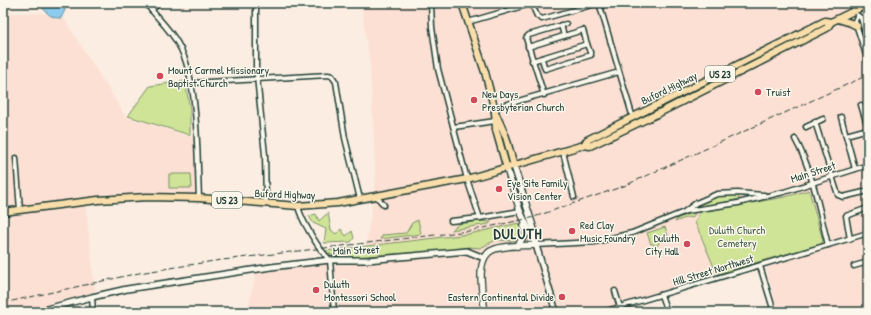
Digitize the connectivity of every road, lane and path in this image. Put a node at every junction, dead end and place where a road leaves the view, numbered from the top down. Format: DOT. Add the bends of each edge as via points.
graph roads {
  1 [pos="146,3"];
  2 [pos="160,3"];
  3 [pos="256,3"];
  4 [pos="431,3"];
  5 [pos="462,3"];
  6 [pos="599,3"];
  7 [pos="853,3"];
  8 [pos="868,4"];
  9 [pos="151,10"];
  10 [pos="856,13"];
  11 [pos="838,19"];
  12 [pos="468,22"];
  13 [pos="831,22"];
  14 [pos="566,24"];
  15 [pos="561,25"];
  16 [pos="857,26"];
  17 [pos="564,36"];
  18 [pos="868,43"];
  19 [pos="587,44"];
  20 [pos="528,47"];
  21 [pos="769,50"];
  22 [pos="542,59"];
  23 [pos="868,60"];
  24 [pos="532,62"];
  25 [pos="759,63"];
  26 [pos="619,72"];
  27 [pos="722,73"];
  28 [pos="257,80"];
  29 [pos="191,82"];
  30 [pos="703,91"];
  31 [pos="544,95"];
  32 [pos="660,105"];
  33 [pos="861,105"];
  34 [pos="494,110"];
  35 [pos="841,117"];
  36 [pos="632,118"];
  37 [pos="823,119"];
  38 [pos="494,120"];
  39 [pos="815,122"];
  40 [pos="633,126"];
  41 [pos="454,127"];
  42 [pos="806,127"];
  43 [pos="868,129"];
  44 [pos="846,135"];
  45 [pos="604,139"];
  46 [pos="795,139"];
  47 [pos="584,146"];
  48 [pos="563,152"];
  49 [pos="16,158"];
  50 [pos="868,165"];
  51 [pos="514,166"];
  52 [pos="855,168"];
  53 [pos="507,169"];
  54 [pos="833,175"];
  55 [pos="467,179"];
  56 [pos="812,182"];
  57 [pos="868,191"];
  58 [pos="740,193"];
  59 [pos="764,195"];
  60 [pos="376,196"];
  61 [pos="574,197"];
  62 [pos="199,198"];
  63 [pos="360,199"];
  64 [pos="743,201"];
  65 [pos="266,204"];
  66 [pos="384,205"];
  67 [pos="298,206"];
  68 [pos="868,208"];
  69 [pos="20,210"];
  70 [pos="520,211"];
  71 [pos="3,212"];
  72 [pos="684,212"];
  73 [pos="480,218"];
  74 [pos="524,220"];
  75 [pos="451,221"];
  76 [pos="868,233"];
  77 [pos="850,238"];
  78 [pos="536,245"];
  79 [pos="828,245"];
  80 [pos="517,246"];
  81 [pos="484,258"];
  82 [pos="330,260"];
  83 [pos="868,263"];
  84 [pos="760,266"];
  85 [pos="854,266"];
  86 [pos="615,291"];
  87 [pos="662,295"];
  88 [pos="92,296"];
  89 [pos="620,307"];
  90 [pos="35,312"];
  91 [pos="93,312"];
  92 [pos="334,312"];
  93 [pos="485,312"];
  94 [pos="556,312"];
  95 [pos="603,312"];
  96 [pos="667,312"];
  97 [pos="774,312"];
  1 -- 9 [label="street"];
  2 -- 9 [label="street"];
  3 -- 28 [label="street"];
  4 -- 41 [label="street" via="436,54"];
  5 -- 12 [label="main road"];
  6 -- 12 [label="street" via="542,19 537,16 530,4"];
  6 -- 26 [label="street"];
  7 -- 10 [label="street"];
  8 -- 10 [label="main road, Buford Highway / US 23"];
  9 -- 29 [label="street" via="177,42"];
  10 -- 11 [label="main road, Buford Highway / US 23"];
  10 -- 16 [label="street"];
  10 -- 18 [label="street"];
  11 -- 13 [label="main road, Buford Highway / US 23"];
  11 -- 16 [label="main road"];
  12 -- 34 [label="main road"];
  13 -- 21 [label="main road, Buford Highway / US 23" via="825,21"];
  13 -- 25 [label="main road, Buford Highway / US 23" via="827,28"];
  14 -- 15 [label="street"];
  15 -- 17 [label="street"];
  15 -- 20 [label="street" via="527,36"];
  16 -- 23 [label="street"];
  17 -- 19 [label="street" via="583,30"];
  17 -- 20 [label="street"];
  19 -- 22 [label="street"];
  19 -- 22 [label="street" via="591,55 545,69"];
  20 -- 24 [label="street"];
  21 -- 25 [label="main road" via="759,58"];
  21 -- 27 [label="main road, Buford Highway / US 23"];
  22 -- 24 [label="street"];
  24 -- 31 [label="street"];
  25 -- 30 [label="main road, Buford Highway / US 23"];
  26 -- 31 [label="street"];
  26 -- 36 [label="street"];
  27 -- 30 [label="main road" via="721,78 706,86"];
  27 -- 32 [label="main road, Buford Highway / US 23"];
  28 -- 29 [label="street"];
  28 -- 63 [label="street" via="332,76 336,82"];
  28 -- 65 [label="street" via="265,155"];
  29 -- 62 [label="street"];
  30 -- 40 [label="main road, Buford Highway / US 23"];
  31 -- 34 [label="street"];
  32 -- 36 [label="main road, Buford Highway / US 23"];
  32 -- 40 [label="main road"];
  33 -- 43 [label="street"];
  34 -- 38 [label="main road"];
  34 -- 51 [label="main road" via="504,131"];
  35 -- 44 [label="street"];
  36 -- 45 [label="main road" via="626,126 608,133"];
  36 -- 47 [label="main road, Buford Highway / US 23" via="587,140"];
  37 -- 39 [label="street"];
  38 -- 41 [label="street"];
  38 -- 53 [label="main road"];
  39 -- 42 [label="street"];
  39 -- 54 [label="street"];
  40 -- 45 [label="main road, Buford Highway / US 23"];
  41 -- 55 [label="street"];
  43 -- 44 [label="street"];
  44 -- 52 [label="street"];
  45 -- 47 [label="main road, Buford Highway / US 23"];
  46 -- 56 [label="street"];
  47 -- 48 [label="main road, Buford Highway / US 23"];
  48 -- 51 [label="main road, Buford Highway / US 23"];
  48 -- 61 [label="street"];
  49 -- 69 [label="street"];
  50 -- 52 [label="street, Main Street"];
  51 -- 53 [label="main road, Buford Highway / US 23"];
  51 -- 78 [label="main road" via="537,239"];
  52 -- 54 [label="street, Main Street"];
  53 -- 55 [label="main road, Buford Highway / US 23"];
  53 -- 70 [label="main road"];
  54 -- 56 [label="street, Main Street"];
  54 -- 57 [label="street" via="840,196"];
  55 -- 60 [label="main road, Buford Highway / US 23"];
  55 -- 73 [label="street"];
  56 -- 59 [label="street, Main Street" via="784,192"];
  56 -- 79 [label="street"];
  58 -- 59 [label="street, Main Street"];
  58 -- 64 [label="street"];
  58 -- 72 [label="street, Main Street" via="717,194 696,203"];
  59 -- 64 [label="street, Main Street"];
  60 -- 63 [label="main road, Buford Highway / US 23"];
  60 -- 66 [label="street"];
  62 -- 65 [label="main road, Buford Highway / US 23"];
  62 -- 69 [label="main road, Buford Highway / US 23" via="147,197 98,200"];
  63 -- 67 [label="main road, Buford Highway / US 23"];
  64 -- 72 [label="street, Main Street"];
  65 -- 67 [label="main road, Buford Highway / US 23"];
  67 -- 82 [label="street" via="324,255"];
  68 -- 77 [label="street" via="846,216"];
  69 -- 71 [label="main road, Buford Highway / US 23"];
  70 -- 73 [label="street"];
  70 -- 74 [label="main road"];
  72 -- 78 [label="street" via="647,229 600,241"];
  73 -- 75 [label="street"];
  74 -- 78 [label="main road"];
  74 -- 80 [label="main road" via="525,235"];
  76 -- 77 [label="street, Hill Street Northwest"];
  77 -- 79 [label="street, Hill Street Northwest"];
  78 -- 80 [label="main road"];
  78 -- 94 [label="street"];
  79 -- 84 [label="street, Hill Street Northwest"];
  80 -- 81 [label="main road" via="494,249"];
  81 -- 82 [label="street, Main Street" via="467,251 367,260"];
  81 -- 93 [label="main road" via="481,272"];
  82 -- 88 [label="street, Main Street" via="235,272"];
  82 -- 92 [label="street"];
  83 -- 85 [label="street"];
  84 -- 87 [label="street, Hill Street Northwest"];
  84 -- 97 [label="street"];
  86 -- 89 [label="street"];
  87 -- 89 [label="street, Hill Street Northwest"];
  87 -- 96 [label="street"];
  88 -- 90 [label="street, Main Street"];
  88 -- 91 [label="street"];
  89 -- 95 [label="street, Hill Street Northwest"];
}
